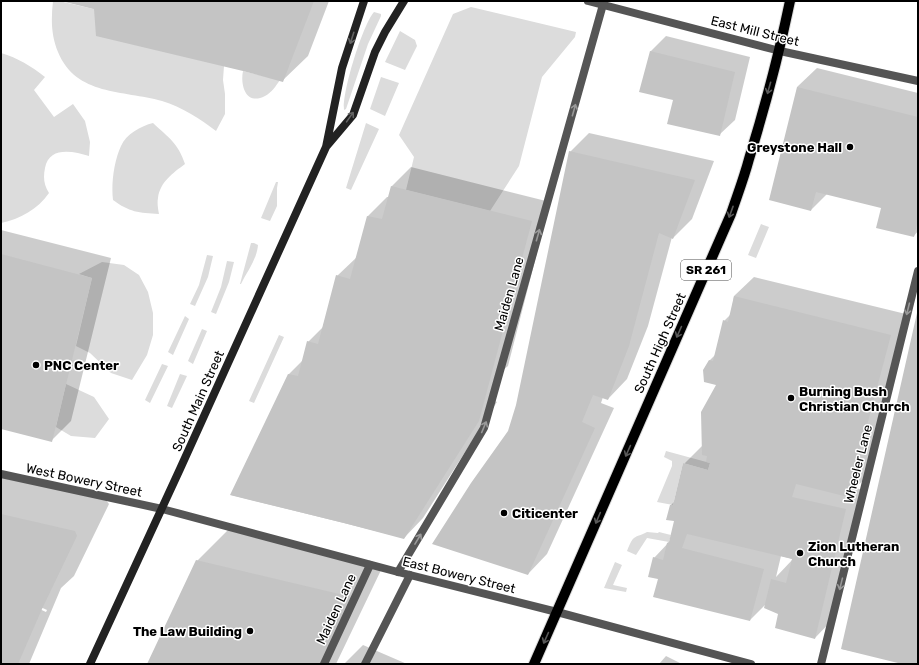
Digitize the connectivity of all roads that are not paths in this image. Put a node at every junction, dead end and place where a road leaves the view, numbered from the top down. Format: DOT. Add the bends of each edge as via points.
graph roads {
  1 [pos="364,1"];
  2 [pos="404,1"];
  3 [pos="588,1"];
  4 [pos="790,1"];
  5 [pos="604,3"];
  6 [pos="780,51"];
  7 [pos="918,81"];
  8 [pos="326,147"];
  9 [pos="918,271"];
  10 [pos="1,474"];
  11 [pos="162,509"];
  12 [pos="370,565"];
  13 [pos="398,572"];
  14 [pos="410,575"];
  15 [pos="557,612"];
  16 [pos="90,664"];
  17 [pos="324,664"];
  18 [pos="365,664"];
  19 [pos="534,664"];
  20 [pos="751,664"];
  21 [pos="821,664"];
  1 -- 8 [label="main road, South Main Street, one-way" via="342,68"];
  8 -- 2 [label="main road, South Main Street, one-way" via="353,115 375,52"];
  3 -- 5 [label="street, East Mill Street"];
  4 -- 6 [label="main road, South High Street / SR 261"];
  5 -- 6 [label="street, East Mill Street"];
  13 -- 5 [label="street, Maiden Lane, one-way" via="484,428"];
  6 -- 7 [label="street, East Mill Street"];
  6 -- 15 [label="main road, South High Street / SR 261, one-way" via="731,214"];
  8 -- 11 [label="main road, South Main Street"];
  9 -- 21 [label="street, Wheeler Lane, one-way"];
  10 -- 11 [label="street, West Bowery Street"];
  11 -- 12 [label="street, East Bowery Street"];
  11 -- 16 [label="main road, South Main Street"];
  12 -- 13 [label="street, East Bowery Street"];
  12 -- 17 [label="street, Maiden Lane"];
  13 -- 14 [label="street, East Bowery Street"];
  14 -- 15 [label="street, East Bowery Street"];
  14 -- 18 [label="street"];
  15 -- 19 [label="main road, South High Street / SR 261, one-way"];
  15 -- 20 [label="street, East Bowery Street"];
}
